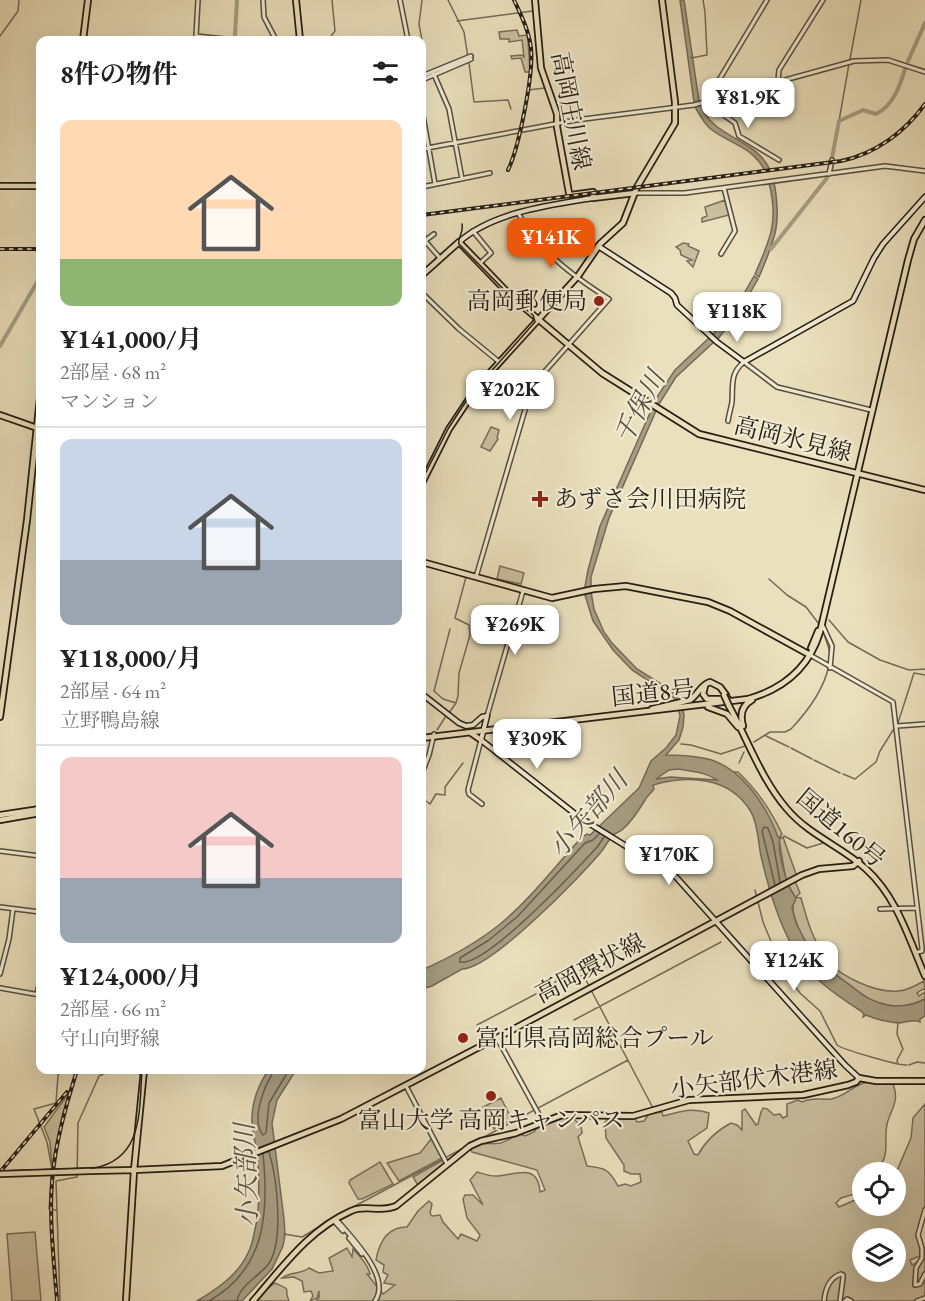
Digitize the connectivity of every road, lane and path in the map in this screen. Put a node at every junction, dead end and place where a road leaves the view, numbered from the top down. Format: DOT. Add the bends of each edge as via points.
graph roads {
  1 [pos="88,0"];
  2 [pos="198,0"];
  3 [pos="263,0"];
  4 [pos="296,0"];
  5 [pos="399,0"];
  6 [pos="535,0"];
  7 [pos="661,0"];
  8 [pos="766,0"];
  9 [pos="823,0"];
  10 [pos="84,36"];
  11 [pos="196,36"];
  12 [pos="274,36"];
  13 [pos="300,36"];
  14 [pos="406,36"];
  15 [pos="471,57"];
  16 [pos="925,72"];
  17 [pos="434,73"];
  18 [pos="426,76"];
  19 [pos="778,81"];
  20 [pos="711,100"];
  21 [pos="675,107"];
  22 [pos="557,124"];
  23 [pos="426,135"];
  24 [pos="426,138"];
  25 [pos="455,142"];
  26 [pos="428,147"];
  27 [pos="779,160"];
  28 [pos="832,160"];
  29 [pos="925,171"];
  30 [pos="490,173"];
  31 [pos="829,174"];
  32 [pos="462,178"];
  33 [pos="435,184"];
  34 [pos="0,186"];
  35 [pos="36,186"];
  36 [pos="426,186"];
  37 [pos="724,188"];
  38 [pos="635,194"];
  39 [pos="593,198"];
  40 [pos="925,198"];
  41 [pos="518,213"];
  42 [pos="925,220"];
  43 [pos="473,231"];
  44 [pos="434,234"];
  45 [pos="426,240"];
  46 [pos="458,243"];
  47 [pos="598,246"];
  48 [pos="721,254"];
  49 [pos="440,258"];
  50 [pos="479,264"];
  51 [pos="426,270"];
  52 [pos="576,277"];
  53 [pos="426,296"];
  54 [pos="539,318"];
  55 [pos="569,345"];
  56 [pos="498,361"];
  57 [pos="744,362"];
  58 [pos="871,410"];
  59 [pos="0,415"];
  60 [pos="728,421"];
  61 [pos="36,429"];
  62 [pos="36,447"];
  63 [pos="426,470"];
  64 [pos="856,474"];
  65 [pos="426,475"];
  66 [pos="925,490"];
  67 [pos="426,563"];
  68 [pos="476,577"];
  69 [pos="523,591"];
  70 [pos="820,626"];
  71 [pos="809,655"];
  72 [pos="829,667"];
  73 [pos="783,684"];
  74 [pos="725,695"];
  75 [pos="426,697"];
  76 [pos="731,703"];
  77 [pos="692,705"];
  78 [pos="665,708"];
  79 [pos="487,716"];
  80 [pos="0,717"];
  81 [pos="925,724"];
  82 [pos="897,726"];
  83 [pos="484,729"];
  84 [pos="470,732"];
  85 [pos="434,735"];
  86 [pos="426,736"];
  87 [pos="481,740"];
  88 [pos="750,744"];
  89 [pos="426,763"];
  90 [pos="482,804"];
  91 [pos="36,811"];
  92 [pos="36,811"];
  93 [pos="36,811"];
  94 [pos="0,817"];
  95 [pos="0,851"];
  96 [pos="36,856"];
  97 [pos="858,862"];
  98 [pos="0,907"];
  99 [pos="917,908"];
  100 [pos="13,909"];
  101 [pos="880,909"];
  102 [pos="896,909"];
  103 [pos="36,912"];
  104 [pos="716,922"];
  105 [pos="918,952"];
  106 [pos="925,973"];
  107 [pos="0,974"];
  108 [pos="0,988"];
  109 [pos="36,994"];
  110 [pos="497,1038"];
  111 [pos="143,1074"];
  112 [pos="859,1077"];
  113 [pos="925,1081"];
  114 [pos="405,1086"];
  115 [pos="543,1122"];
  116 [pos="447,1164"];
  117 [pos="133,1170"];
  118 [pos="0,1174"];
  119 [pos="925,1210"];
  120 [pos="335,1220"];
  121 [pos="925,1274"];
  122 [pos="925,1298"];
  123 [pos="125,1299"];
  124 [pos="252,1301"];
  125 [pos="374,1301"];
  126 [pos="824,1301"];
  127 [pos="840,1301"];
  128 [pos="845,1301"];
  129 [pos="851,1301"];
  130 [pos="917,1301"];
  1 -- 10 [label="main road"];
  2 -- 11 [label="street"];
  3 -- 12 [label="street" via="264,17"];
  4 -- 13 [label="main road"];
  5 -- 14 [label="street"];
  6 -- 22 [label="main road, 高岡庄川線" via="541,68"];
  7 -- 21 [label="main road"];
  8 -- 20 [label="street" via="710,92"];
  9 -- 19 [label="street" via="779,70"];
  15 -- 17 [label="street"];
  16 -- 19 [label="street" via="883,60 859,60"];
  17 -- 18 [label="street"];
  17 -- 25 [label="street" via="448,108"];
  19 -- 20 [label="street"];
  20 -- 21 [label="street"];
  20 -- 27 [label="street" via="718,112 735,123 739,136"];
  21 -- 22 [label="street"];
  21 -- 38 [label="main road" via="675,123"];
  22 -- 25 [label="street"];
  22 -- 39 [label="main road, 高岡庄川線" via="569,193 593,192"];
  23 -- 26 [label="street"];
  24 -- 26 [label="street"];
  25 -- 26 [label="street"];
  25 -- 32 [label="street"];
  26 -- 33 [label="street"];
  28 -- 31 [label="street"];
  29 -- 31 [label="street" via="885,166"];
  30 -- 32 [label="street"];
  31 -- 37 [label="street"];
  32 -- 33 [label="street"];
  33 -- 36 [label="street"];
  34 -- 35 [label="main road"];
  37 -- 38 [label="street"];
  37 -- 48 [label="street" via="735,231"];
  38 -- 39 [label="main road, 高岡庄川線"];
  38 -- 47 [label="main road" via="623,223"];
  39 -- 41 [label="main road"];
  40 -- 57 [label="main road" via="874,258 853,302"];
  41 -- 43 [label="main road"];
  41 -- 52 [label="street" via="536,239"];
  42 -- 58 [label="main road, 国道8号" via="909,254"];
  43 -- 46 [label="main road"];
  43 -- 50 [label="street" via="491,253"];
  44 -- 45 [label="street"];
  45 -- 49 [label="street"];
  46 -- 49 [label="main road"];
  46 -- 50 [label="main road"];
  46 -- 54 [label="main road" via="511,299"];
  47 -- 52 [label="main road"];
  47 -- 57 [label="main road" via="671,293 677,305"];
  49 -- 51 [label="main road"];
  50 -- 54 [label="main road"];
  52 -- 54 [label="main road"];
  52 -- 55 [label="street" via="609,298"];
  53 -- 56 [label="street"];
  54 -- 55 [label="main road"];
  54 -- 56 [label="main road"];
  54 -- 65 [label="main road" via="477,387 449,429"];
  55 -- 64 [label="main road, 高岡氷見線" via="602,373 702,435"];
  55 -- 68 [label="street" via="532,387"];
  56 -- 63 [label="main road" via="461,406"];
  57 -- 58 [label="street" via="777,387"];
  57 -- 60 [label="street" via="732,380"];
  58 -- 64 [label="main road, 国道8号"];
  59 -- 61 [label="main road"];
  62 -- 80 [label="main road"];
  64 -- 66 [label="main road, 高岡氷見線"];
  64 -- 70 [label="main road, 国道8号"];
  67 -- 68 [label="main road"];
  68 -- 69 [label="main road"];
  69 -- 71 [label="main road" via="552,598 614,586 635,587 708,602"];
  69 -- 79 [label="street"];
  70 -- 71 [label="main road, 国道8号"];
  70 -- 72 [label="street" via="832,646"];
  71 -- 72 [label="street"];
  71 -- 73 [label="main road, 国道8号"];
  71 -- 76 [label="main road, 国道8号" via="771,688"];
  72 -- 82 [label="street" via="893,702"];
  73 -- 77 [label="main road, 国道8号" via="748,699"];
  73 -- 88 [label="main road" via="745,705 742,722"];
  74 -- 76 [label="main road, bridge"];
  74 -- 76 [label="main road" via="712,685 703,691 705,698"];
  74 -- 77 [label="main road" via="710,682"];
  75 -- 79 [label="main road" via="462,725 473,725"];
  76 -- 77 [label="main road, 国道8号"];
  76 -- 88 [label="main road"];
  77 -- 78 [label="main road"];
  77 -- 78 [label="main road"];
  77 -- 88 [label="main road" via="727,714"];
  78 -- 83 [label="main road, 国道8号"];
  78 -- 83 [label="main road, 国道8号"];
  79 -- 83 [label="main road"];
  81 -- 82 [label="street"];
  82 -- 99 [label="street"];
  83 -- 84 [label="main road, 国道8号"];
  83 -- 85 [label="main road, 国道8号"];
  83 -- 87 [label="main road"];
  84 -- 85 [label="main road, 国道8号"];
  84 -- 87 [label="main road"];
  85 -- 86 [label="main road, 国道8号"];
  85 -- 89 [label="street"];
  87 -- 90 [label="street" via="468,790"];
  87 -- 104 [label="main road" via="570,811 676,877"];
  88 -- 97 [label="main road, 国道160号" via="779,800 797,820"];
  91 -- 94 [label="main road"];
  92 -- 94 [label="main road"];
  93 -- 94 [label="main road" via="8,819"];
  95 -- 96 [label="street"];
  97 -- 102 [label="main road, 国道160号" via="881,885"];
  97 -- 104 [label="main road, 高岡環状線" via="802,875"];
  98 -- 100 [label="street"];
  99 -- 102 [label="street"];
  99 -- 105 [label="street" via="922,951"];
  100 -- 103 [label="street"];
  100 -- 107 [label="street"];
  101 -- 102 [label="street"];
  102 -- 105 [label="main road, 国道160号"];
  102 -- 106 [label="main road, 国道160号"];
  104 -- 110 [label="main road, 高岡環状線"];
  104 -- 112 [label="main road"];
  105 -- 106 [label="main road, 国道160号"];
  108 -- 109 [label="street"];
  110 -- 114 [label="main road, 高岡環状線"];
  110 -- 115 [label="street"];
  111 -- 117 [label="main road"];
  112 -- 113 [label="main road, 小矢部伏木港線"];
  112 -- 115 [label="main road, 小矢部伏木港線" via="854,1083 803,1095 689,1100 642,1114 570,1114"];
  114 -- 116 [label="street"];
  114 -- 117 [label="main road, 高岡環状線" via="341,1119 243,1159 213,1168"];
  115 -- 116 [label="main road, 小矢部伏木港線" via="481,1141"];
  116 -- 120 [label="main road, 小矢部伏木港線" via="393,1208 356,1209"];
  117 -- 118 [label="main road, 高岡環状線, bridge"];
  117 -- 123 [label="main road"];
  119 -- 121 [label="street" via="918,1235 922,1258 916,1268 915,1285 920,1284"];
  120 -- 124 [label="main road, 小矢部伏木港線" via="295,1250"];
  120 -- 125 [label="street" via="378,1283"];
  122 -- 130 [label="street"];
  126 -- 127 [label="street" via="831,1280 841,1274"];
  128 -- 129 [label="street"];
}
